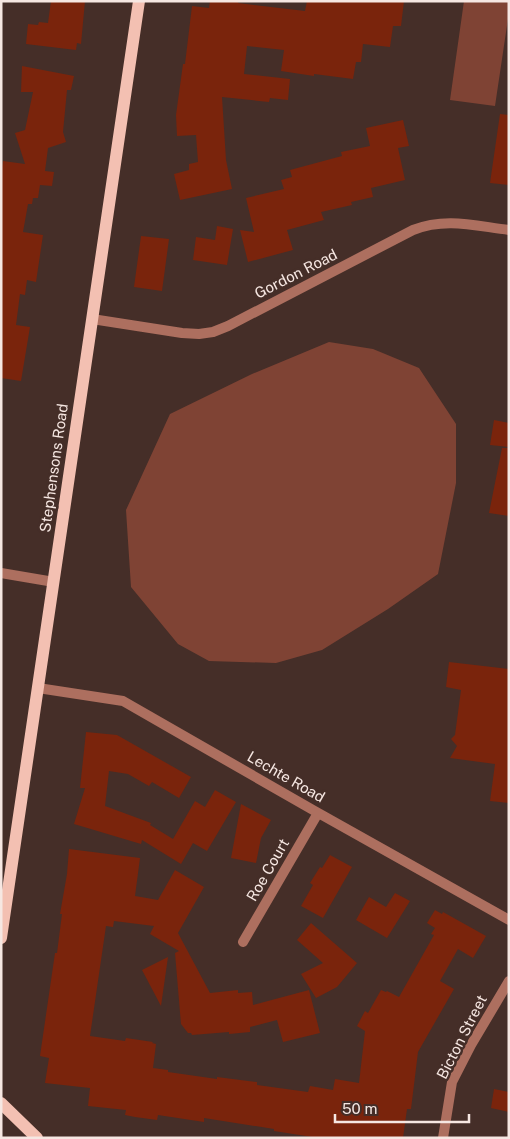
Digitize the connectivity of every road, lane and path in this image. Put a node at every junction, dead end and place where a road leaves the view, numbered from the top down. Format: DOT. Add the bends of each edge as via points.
graph roads {
  1 [pos="140,1"];
  2 [pos="509,230"];
  3 [pos="92,319"];
  4 [pos="1,573"];
  5 [pos="54,582"];
  6 [pos="38,688"];
  7 [pos="318,813"];
  8 [pos="509,920"];
  9 [pos="1,938"];
  10 [pos="243,942"];
  11 [pos="509,982"];
  12 [pos="1,1103"];
  13 [pos="37,1138"];
  14 [pos="443,1138"];
  1 -- 3 [label="main road, Stephensons Road"];
  2 -- 3 [label="street, Gordon Road" via="454,223 428,224 213,332 182,333"];
  3 -- 5 [label="main road, Stephensons Road"];
  4 -- 5 [label="street"];
  5 -- 6 [label="main road, Stephensons Road"];
  6 -- 7 [label="street, Lechte Road" via="123,701"];
  6 -- 9 [label="main road, Stephensons Road"];
  7 -- 8 [label="street, Lechte Road"];
  7 -- 10 [label="street, Roe Court"];
  11 -- 14 [label="street, Bicton Street" via="452,1082"];
  12 -- 13 [label="main road"];
}
